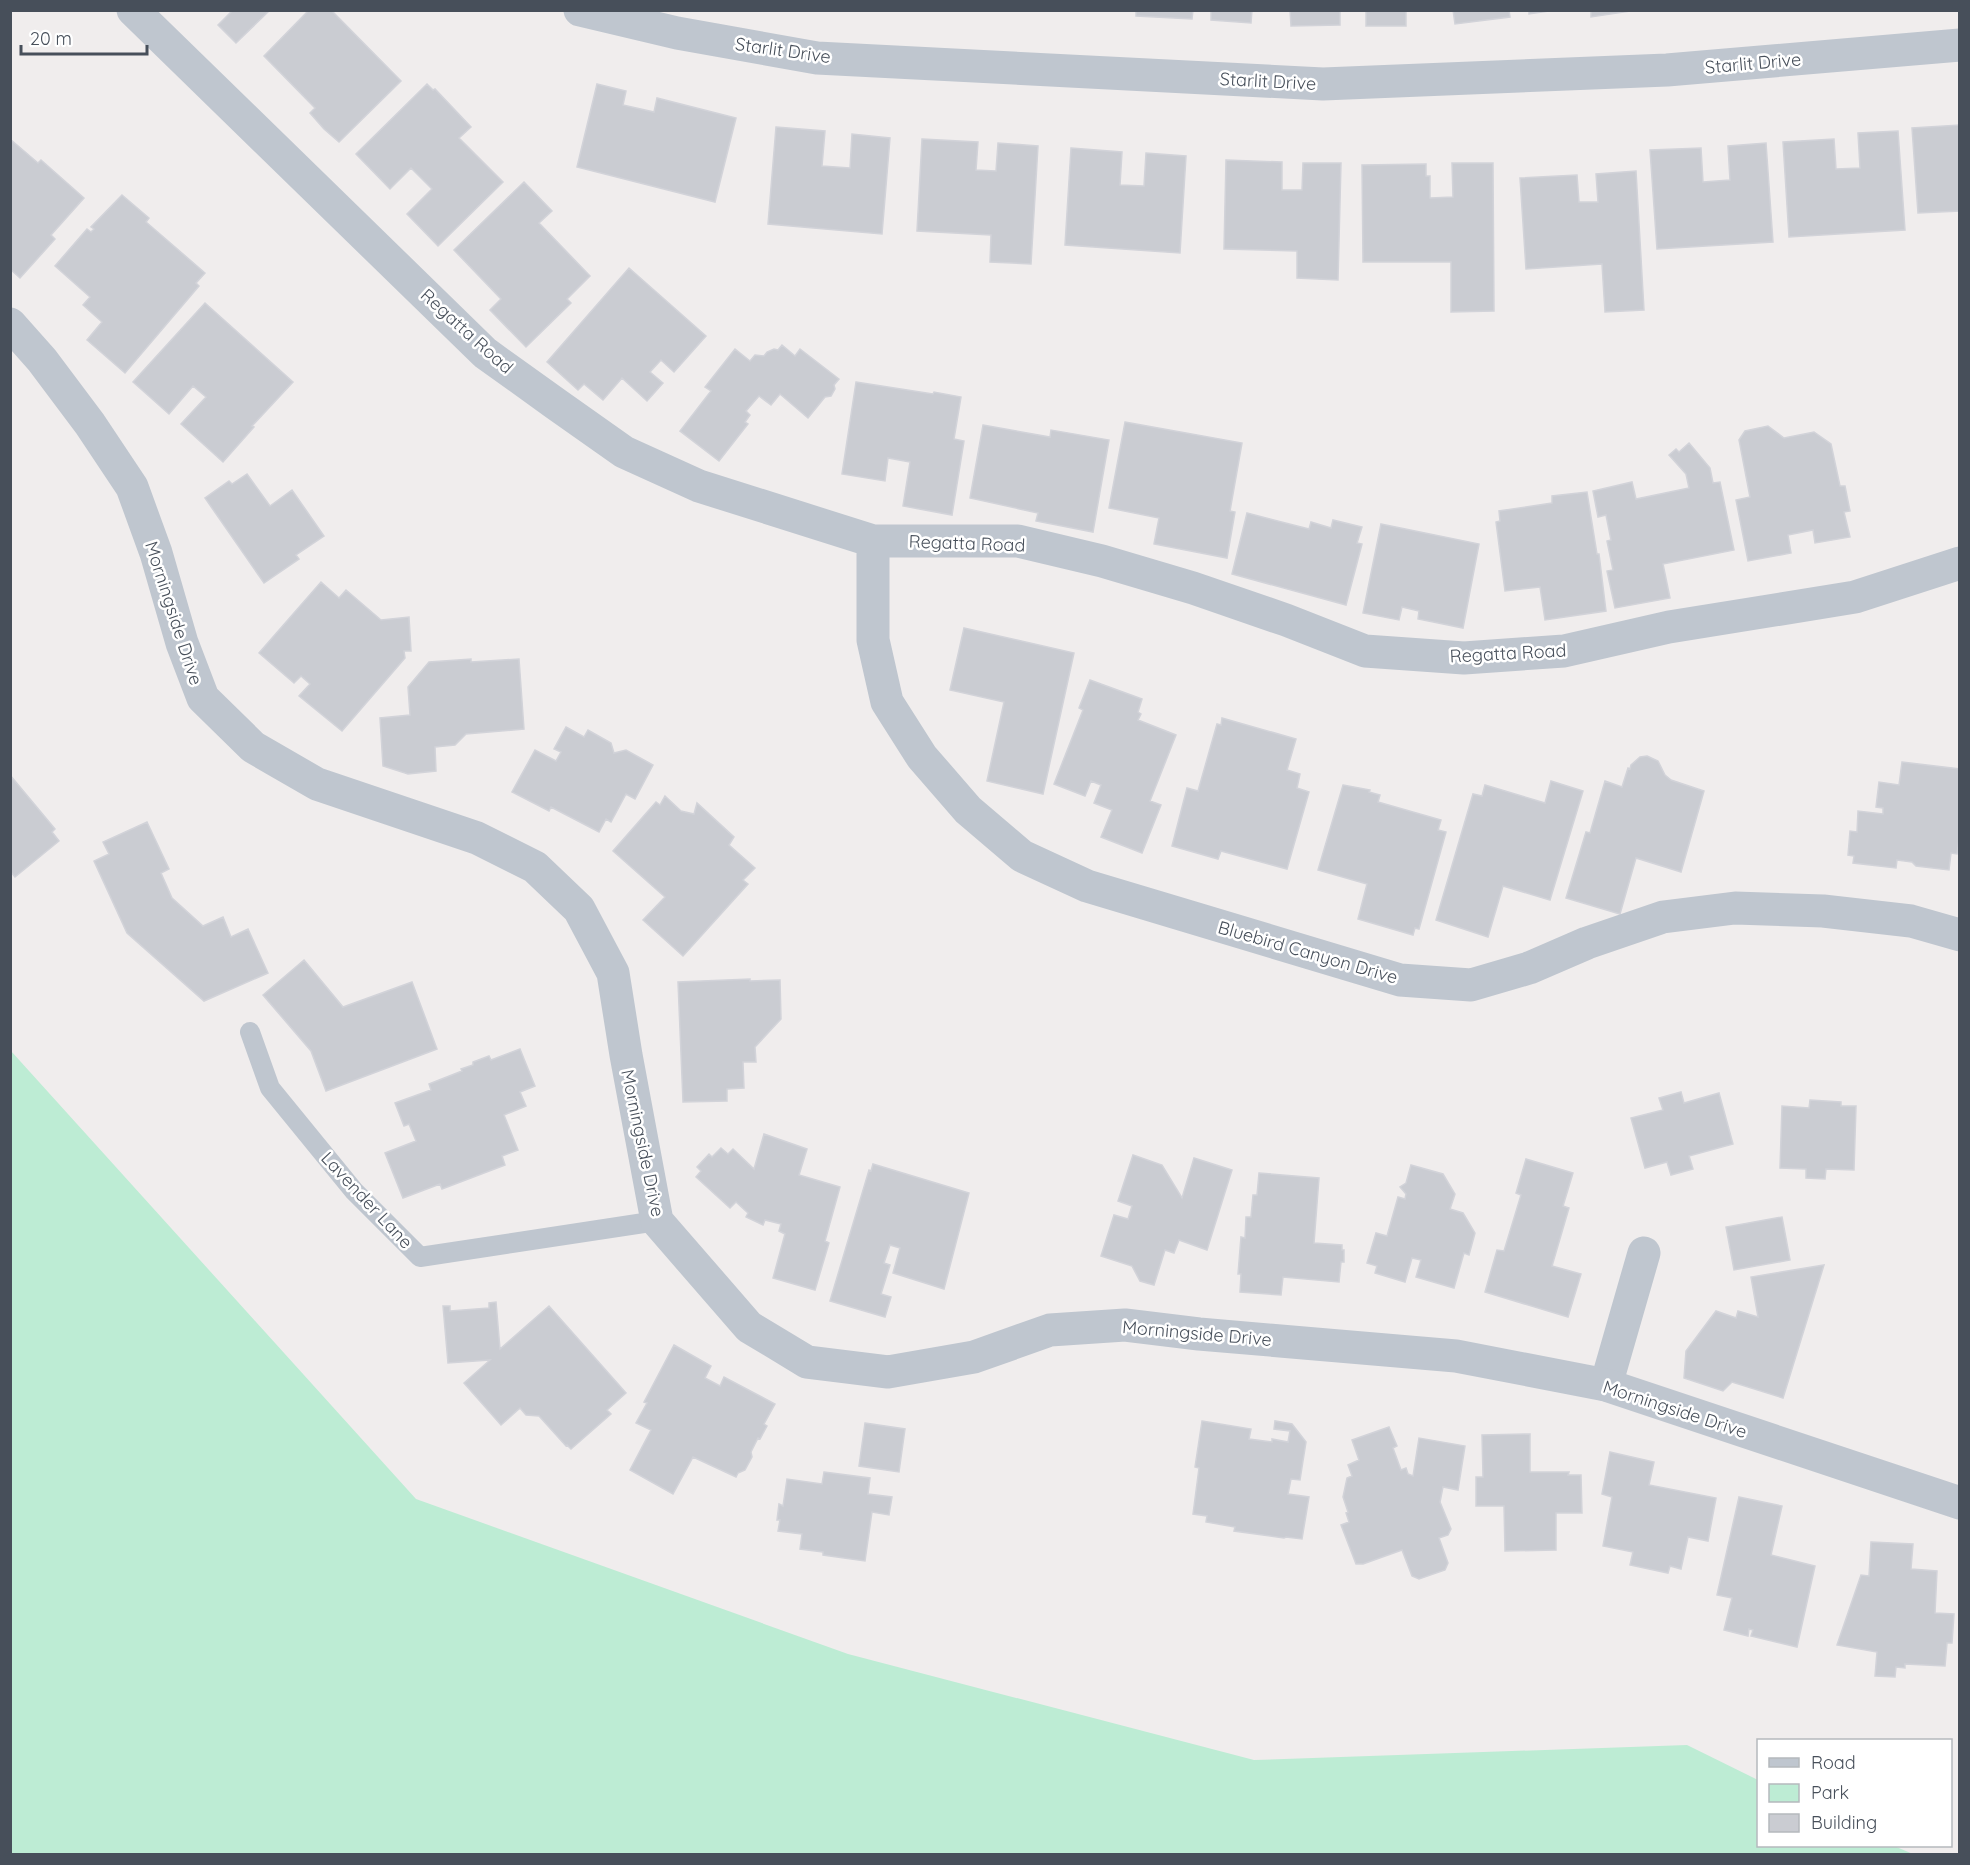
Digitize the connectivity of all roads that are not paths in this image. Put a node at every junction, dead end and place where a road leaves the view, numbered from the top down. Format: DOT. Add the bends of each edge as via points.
graph roads {
  1 [pos="134,10"];
  2 [pos="580,10"];
  3 [pos="1959,45"];
  4 [pos="10,324"];
  5 [pos="873,541"];
  6 [pos="1959,562"];
  7 [pos="1959,935"];
  8 [pos="250,1032"];
  9 [pos="657,1221"];
  10 [pos="1644,1253"];
  11 [pos="1606,1385"];
  12 [pos="1959,1503"];
  1 -- 5 [label="street, Regatta Road" via="485,353 624,452 699,486"];
  2 -- 3 [label="street, Starlit Drive" via="677,33 817,58 1323,84 1667,70"];
  4 -- 9 [label="street, Morningside Drive" via="90,424 132,487 203,698 253,747 317,784 477,838 535,867 579,909 613,973"];
  5 -- 6 [label="street, Regatta Road" via="1018,541 1193,588 1365,651 1464,658 1564,651 1669,627 1855,597"];
  5 -- 7 [label="street, Bluebird Canyon Drive" via="873,640 887,702 922,757 968,810 1022,856 1087,886 1400,980 1471,985 1529,968 1663,917 1735,908 1900,919"];
  8 -- 9 [label="lane, Lavender Lane" via="270,1088 354,1191 420,1257"];
  9 -- 11 [label="street, Morningside Drive" via="749,1327 807,1362 888,1372 974,1357 1050,1330 1125,1325 1456,1356"];
  10 -- 11 [label="street"];
  11 -- 12 [label="street, Morningside Drive"];
}
